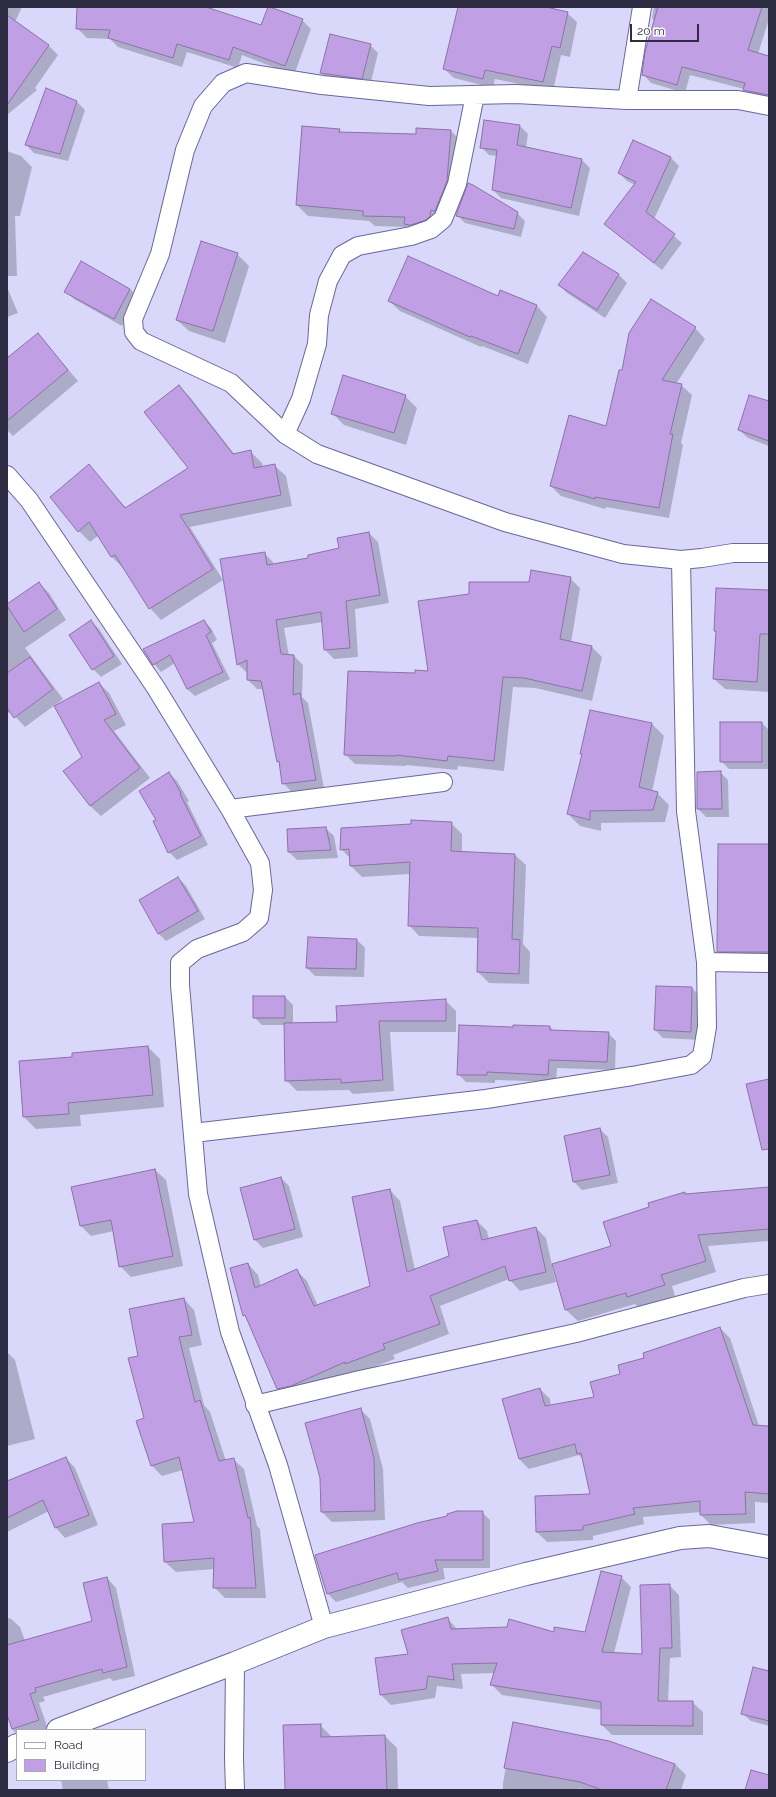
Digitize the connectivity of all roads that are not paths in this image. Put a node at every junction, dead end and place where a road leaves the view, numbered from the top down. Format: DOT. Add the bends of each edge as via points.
graph roads {
  1 [pos="642,7"];
  2 [pos="475,95"];
  3 [pos="626,100"];
  4 [pos="769,106"];
  5 [pos="285,434"];
  6 [pos="7,475"];
  7 [pos="769,552"];
  8 [pos="681,560"];
  9 [pos="443,782"];
  10 [pos="230,809"];
  11 [pos="706,962"];
  12 [pos="769,964"];
  13 [pos="193,1133"];
  14 [pos="769,1284"];
  15 [pos="255,1405"];
  16 [pos="769,1547"];
  17 [pos="324,1627"];
  18 [pos="235,1663"];
  19 [pos="61,1729"];
  20 [pos="16,1746"];
  21 [pos="7,1751"];
  22 [pos="235,1790"];
  1 -- 3 [label="street"];
  2 -- 3 [label="street" via="516,94"];
  2 -- 5 [label="street" via="457,184 443,219 431,229 411,236 358,246 342,255 328,280 319,315 317,344 301,399"];
  2 -- 5 [label="street" via="429,96 322,85 246,73 223,83 203,106 185,150 160,254 133,319 134,332 141,341 231,383"];
  3 -- 4 [label="street" via="738,100"];
  5 -- 8 [label="street" via="317,454 505,522 623,554"];
  6 -- 10 [label="street" via="29,500 156,688"];
  7 -- 8 [label="street" via="733,553"];
  8 -- 11 [label="street" via="686,811"];
  9 -- 10 [label="street"];
  10 -- 13 [label="street" via="260,863 263,890 259,918 249,927 243,932 197,948 180,963"];
  11 -- 12 [label="street"];
  11 -- 13 [label="street" via="707,1027 702,1056 691,1065 486,1099"];
  13 -- 15 [label="street" via="198,1194 230,1332"];
  14 -- 15 [label="street" via="744,1288 576,1333"];
  15 -- 17 [label="street" via="278,1465"];
  16 -- 17 [label="street" via="709,1536 680,1538 526,1574"];
  17 -- 18 [label="street"];
  18 -- 19 [label="street"];
  18 -- 22 [label="street"];
  20 -- 21 [label="street"];
}
